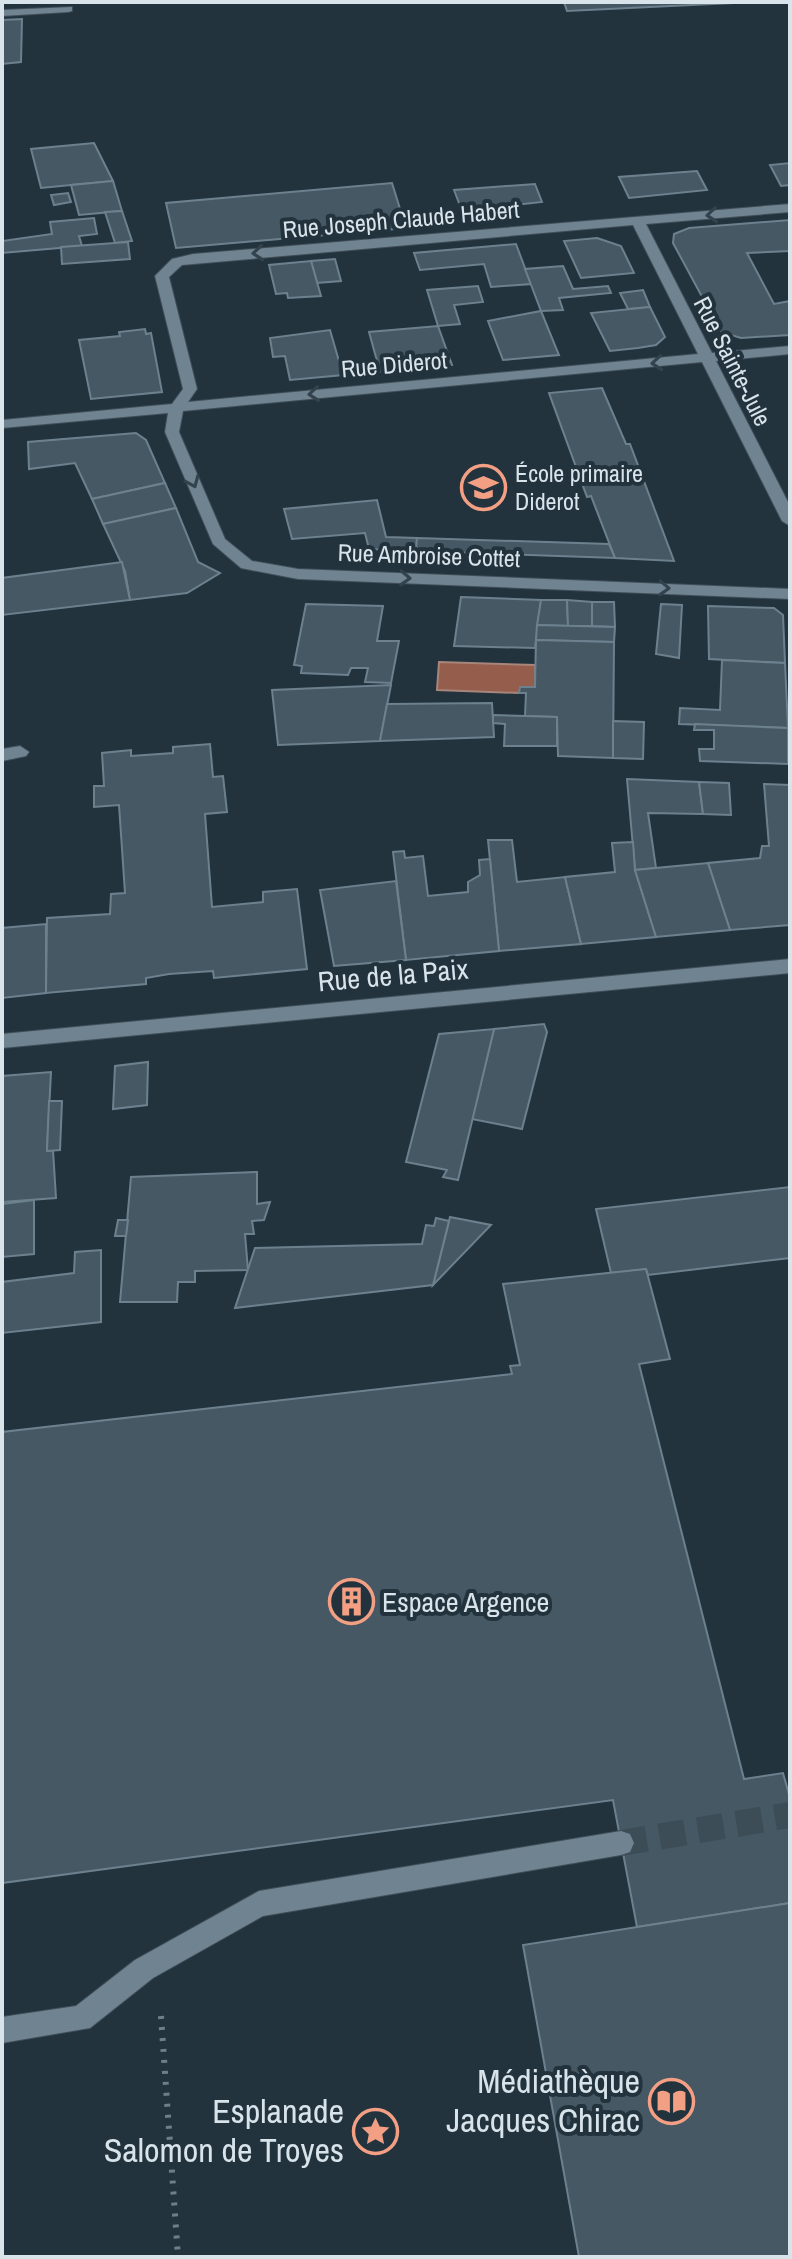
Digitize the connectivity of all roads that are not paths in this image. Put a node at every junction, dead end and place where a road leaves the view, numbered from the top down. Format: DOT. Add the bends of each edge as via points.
graph roads {
  1 [pos="68,9"];
  2 [pos="2,13"];
  3 [pos="790,208"];
  4 [pos="638,222"];
  5 [pos="790,350"];
  6 [pos="707,359"];
  7 [pos="176,408"];
  8 [pos="2,424"];
  9 [pos="790,521"];
  10 [pos="790,594"];
  11 [pos="790,966"];
  12 [pos="2,1041"];
  13 [pos="621,1843"];
  14 [pos="2,2030"];
  1 -- 2 [label="street"];
  3 -- 4 [label="street, Rue Joseph Claude Habert, one-way"];
  4 -- 6 [label="street, Rue Sainte-Jule"];
  4 -- 7 [label="street, Rue Joseph Claude Habert, one-way" via="177,262 162,276 190,389"];
  5 -- 6 [label="street, Rue Diderot"];
  6 -- 7 [label="street, Rue Diderot, one-way"];
  6 -- 9 [label="street, Rue Sainte-Jule"];
  7 -- 8 [label="street, Rue Diderot"];
  7 -- 10 [label="street, Rue Ambroise Cottet, one-way" via="172,432 218,541 247,565 298,574"];
  11 -- 12 [label="street, Rue de la Paix"];
  13 -- 14 [label="street" via="259,1904 144,1969 81,2019"];
}
